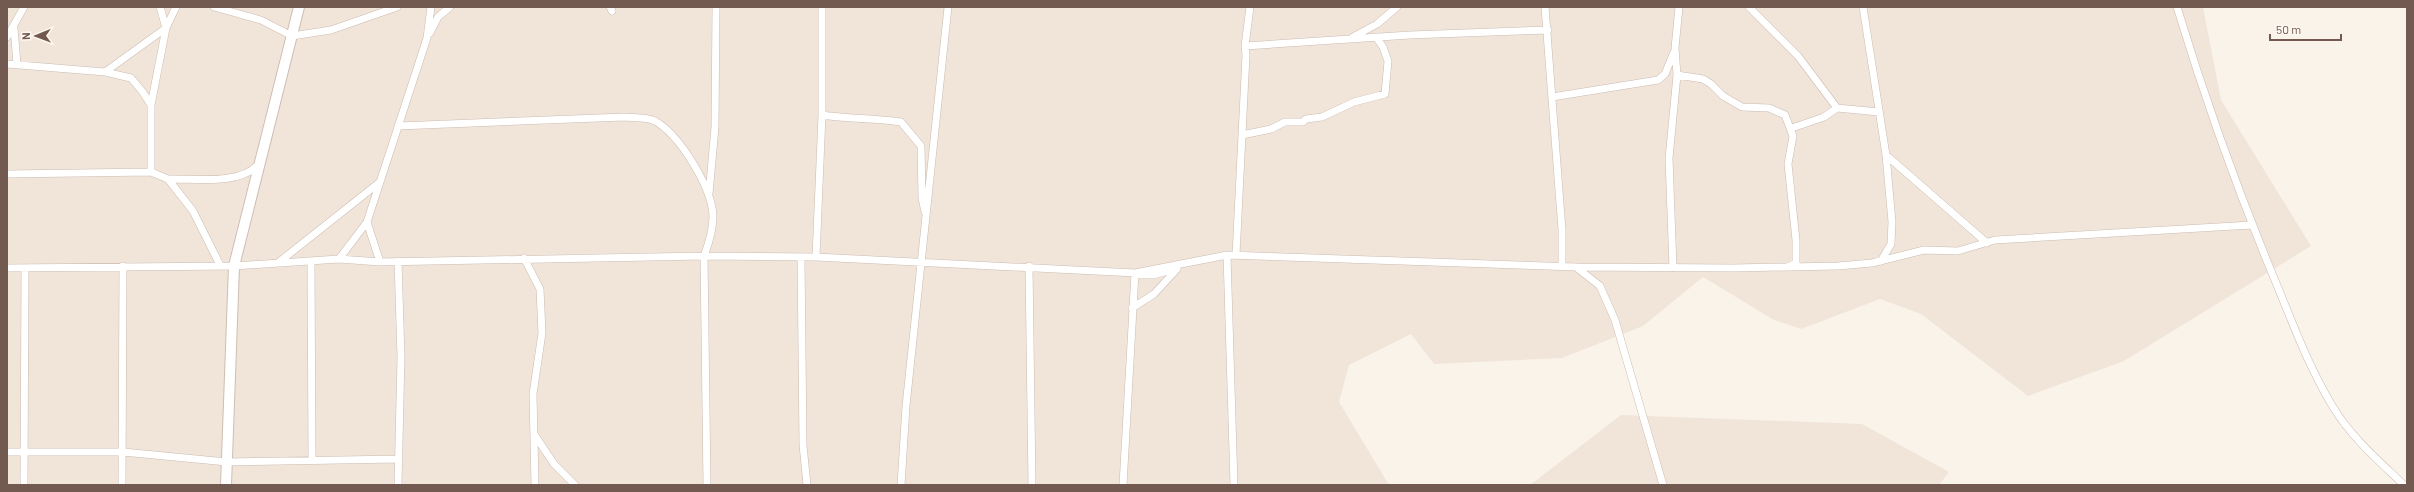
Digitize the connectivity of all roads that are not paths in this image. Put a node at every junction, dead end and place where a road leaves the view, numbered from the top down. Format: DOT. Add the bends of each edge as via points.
graph roads {
  1 [pos="24,7"];
  2 [pos="160,7"];
  3 [pos="176,7"];
  4 [pos="214,7"];
  5 [pos="299,7"];
  6 [pos="397,7"];
  7 [pos="431,7"];
  8 [pos="450,7"];
  9 [pos="716,7"];
  10 [pos="822,7"];
  11 [pos="948,7"];
  12 [pos="1250,7"];
  13 [pos="1397,7"];
  14 [pos="1545,7"];
  15 [pos="1679,7"];
  16 [pos="1749,7"];
  17 [pos="1863,7"];
  18 [pos="2177,7"];
  19 [pos="14,28"];
  20 [pos="166,28"];
  21 [pos="1548,30"];
  22 [pos="292,36"];
  23 [pos="1376,37"];
  24 [pos="7,38"];
  25 [pos="428,38"];
  26 [pos="1350,38"];
  27 [pos="1245,46"];
  28 [pos="1675,48"];
  29 [pos="7,64"];
  30 [pos="17,64"];
  31 [pos="106,72"];
  32 [pos="1677,75"];
  33 [pos="1552,97"];
  34 [pos="151,106"];
  35 [pos="1837,108"];
  36 [pos="1880,112"];
  37 [pos="822,115"];
  38 [pos="398,126"];
  39 [pos="1792,128"];
  40 [pos="1242,135"];
  41 [pos="1886,155"];
  42 [pos="260,162"];
  43 [pos="151,172"];
  44 [pos="7,174"];
  45 [pos="168,179"];
  46 [pos="380,182"];
  47 [pos="709,194"];
  48 [pos="927,220"];
  49 [pos="367,222"];
  50 [pos="2252,225"];
  51 [pos="1987,243"];
  52 [pos="1227,255"];
  53 [pos="1236,255"];
  54 [pos="704,256"];
  55 [pos="801,257"];
  56 [pos="816,257"];
  57 [pos="524,258"];
  58 [pos="339,260"];
  59 [pos="398,261"];
  60 [pos="921,261"];
  61 [pos="1881,261"];
  62 [pos="279,262"];
  63 [pos="312,262"];
  64 [pos="380,262"];
  65 [pos="220,265"];
  66 [pos="123,266"];
  67 [pos="234,266"];
  68 [pos="1030,266"];
  69 [pos="1562,266"];
  70 [pos="1576,267"];
  71 [pos="1788,267"];
  72 [pos="7,268"];
  73 [pos="25,268"];
  74 [pos="1178,268"];
  75 [pos="1673,268"];
  76 [pos="1135,274"];
  77 [pos="1132,308"];
  78 [pos="534,433"];
  79 [pos="7,452"];
  80 [pos="123,452"];
  81 [pos="24,453"];
  82 [pos="312,459"];
  83 [pos="399,459"];
  84 [pos="227,462"];
  85 [pos="24,485"];
  86 [pos="122,485"];
  87 [pos="226,485"];
  88 [pos="398,485"];
  89 [pos="535,485"];
  90 [pos="575,485"];
  91 [pos="707,485"];
  92 [pos="807,485"];
  93 [pos="901,485"];
  94 [pos="1032,485"];
  95 [pos="1123,485"];
  96 [pos="1234,485"];
  97 [pos="1663,485"];
  98 [pos="2404,485"];
  1 -- 19 [label="street"];
  2 -- 20 [label="street"];
  3 -- 20 [label="street"];
  4 -- 22 [label="street" via="261,20"];
  5 -- 22 [label="main road"];
  6 -- 22 [label="street" via="332,30"];
  7 -- 25 [label="street"];
  8 -- 25 [label="street" via="438,17"];
  9 -- 47 [label="street" via="715,127"];
  10 -- 37 [label="street"];
  11 -- 48 [label="street"];
  12 -- 27 [label="street"];
  13 -- 26 [label="street" via="1377,24"];
  14 -- 21 [label="street"];
  15 -- 28 [label="street"];
  16 -- 35 [label="street" via="1798,56"];
  17 -- 36 [label="street"];
  18 -- 50 [label="street" via="2208,108"];
  19 -- 24 [label="street"];
  19 -- 30 [label="street"];
  20 -- 31 [label="street"];
  20 -- 34 [label="street"];
  21 -- 23 [label="street"];
  21 -- 33 [label="street"];
  22 -- 42 [label="main road"];
  23 -- 26 [label="street"];
  23 -- 40 [label="street" via="1388,61 1385,94 1354,102 1322,117 1306,119 1303,122 1285,122 1271,129"];
  25 -- 38 [label="street"];
  26 -- 27 [label="street"];
  27 -- 40 [label="street"];
  28 -- 32 [label="street"];
  28 -- 33 [label="street" via="1665,74 1658,80"];
  29 -- 30 [label="street"];
  30 -- 31 [label="street"];
  31 -- 34 [label="street" via="131,78"];
  32 -- 39 [label="street" via="1703,79 1712,84 1723,96 1742,107 1761,107 1778,111 1785,115"];
  32 -- 75 [label="street" via="1669,158"];
  33 -- 69 [label="street" via="1562,230"];
  34 -- 43 [label="street"];
  35 -- 36 [label="street"];
  35 -- 39 [label="street" via="1824,117"];
  36 -- 41 [label="street"];
  37 -- 48 [label="street" via="901,122 921,146 922,198"];
  37 -- 56 [label="street"];
  38 -- 46 [label="street"];
  38 -- 47 [label="street" via="624,117 654,120 673,136"];
  39 -- 71 [label="street" via="1793,141 1788,164 1796,263"];
  40 -- 53 [label="street"];
  41 -- 51 [label="street"];
  41 -- 61 [label="street" via="1892,232 1891,244"];
  42 -- 45 [label="street" via="253,170 238,178"];
  42 -- 67 [label="main road"];
  43 -- 44 [label="street"];
  43 -- 45 [label="street"];
  45 -- 65 [label="street" via="193,211"];
  46 -- 49 [label="street"];
  46 -- 62 [label="street"];
  47 -- 54 [label="street" via="713,216 711,236"];
  48 -- 60 [label="street"];
  49 -- 58 [label="street"];
  49 -- 64 [label="street"];
  50 -- 51 [label="street" via="2088,233 1995,240"];
  50 -- 98 [label="street" via="2304,351 2333,408 2374,456"];
  51 -- 61 [label="street" via="1958,251 1924,250"];
  52 -- 53 [label="street"];
  52 -- 74 [label="street"];
  52 -- 76 [label="street"];
  52 -- 96 [label="street"];
  53 -- 69 [label="street"];
  54 -- 55 [label="street"];
  54 -- 57 [label="street"];
  54 -- 91 [label="street"];
  55 -- 56 [label="street"];
  55 -- 92 [label="street" via="803,445"];
  56 -- 60 [label="street"];
  57 -- 59 [label="street"];
  57 -- 78 [label="street" via="540,289 542,333 533,394"];
  58 -- 63 [label="street"];
  58 -- 64 [label="street"];
  59 -- 64 [label="street"];
  59 -- 83 [label="street" via="401,357"];
  60 -- 68 [label="street"];
  60 -- 93 [label="street" via="906,406"];
  61 -- 71 [label="street" via="1838,266"];
  62 -- 63 [label="street"];
  62 -- 67 [label="street"];
  63 -- 82 [label="street"];
  65 -- 66 [label="street"];
  65 -- 67 [label="street"];
  66 -- 73 [label="street"];
  66 -- 80 [label="street"];
  67 -- 84 [label="main road"];
  68 -- 76 [label="street"];
  68 -- 94 [label="street"];
  69 -- 70 [label="street"];
  70 -- 75 [label="street"];
  70 -- 97 [label="street" via="1600,286 1615,320"];
  71 -- 75 [label="street"];
  72 -- 73 [label="street"];
  73 -- 81 [label="street"];
  74 -- 76 [label="street" via="1152,275"];
  74 -- 77 [label="street" via="1154,294"];
  76 -- 77 [label="street"];
  77 -- 95 [label="street"];
  78 -- 89 [label="street"];
  78 -- 90 [label="street" via="554,464"];
  79 -- 81 [label="street"];
  80 -- 81 [label="street"];
  80 -- 84 [label="street"];
  80 -- 86 [label="street"];
  81 -- 85 [label="street"];
  82 -- 83 [label="street"];
  82 -- 84 [label="street"];
  83 -- 88 [label="street"];
  84 -- 87 [label="main road"];
}
